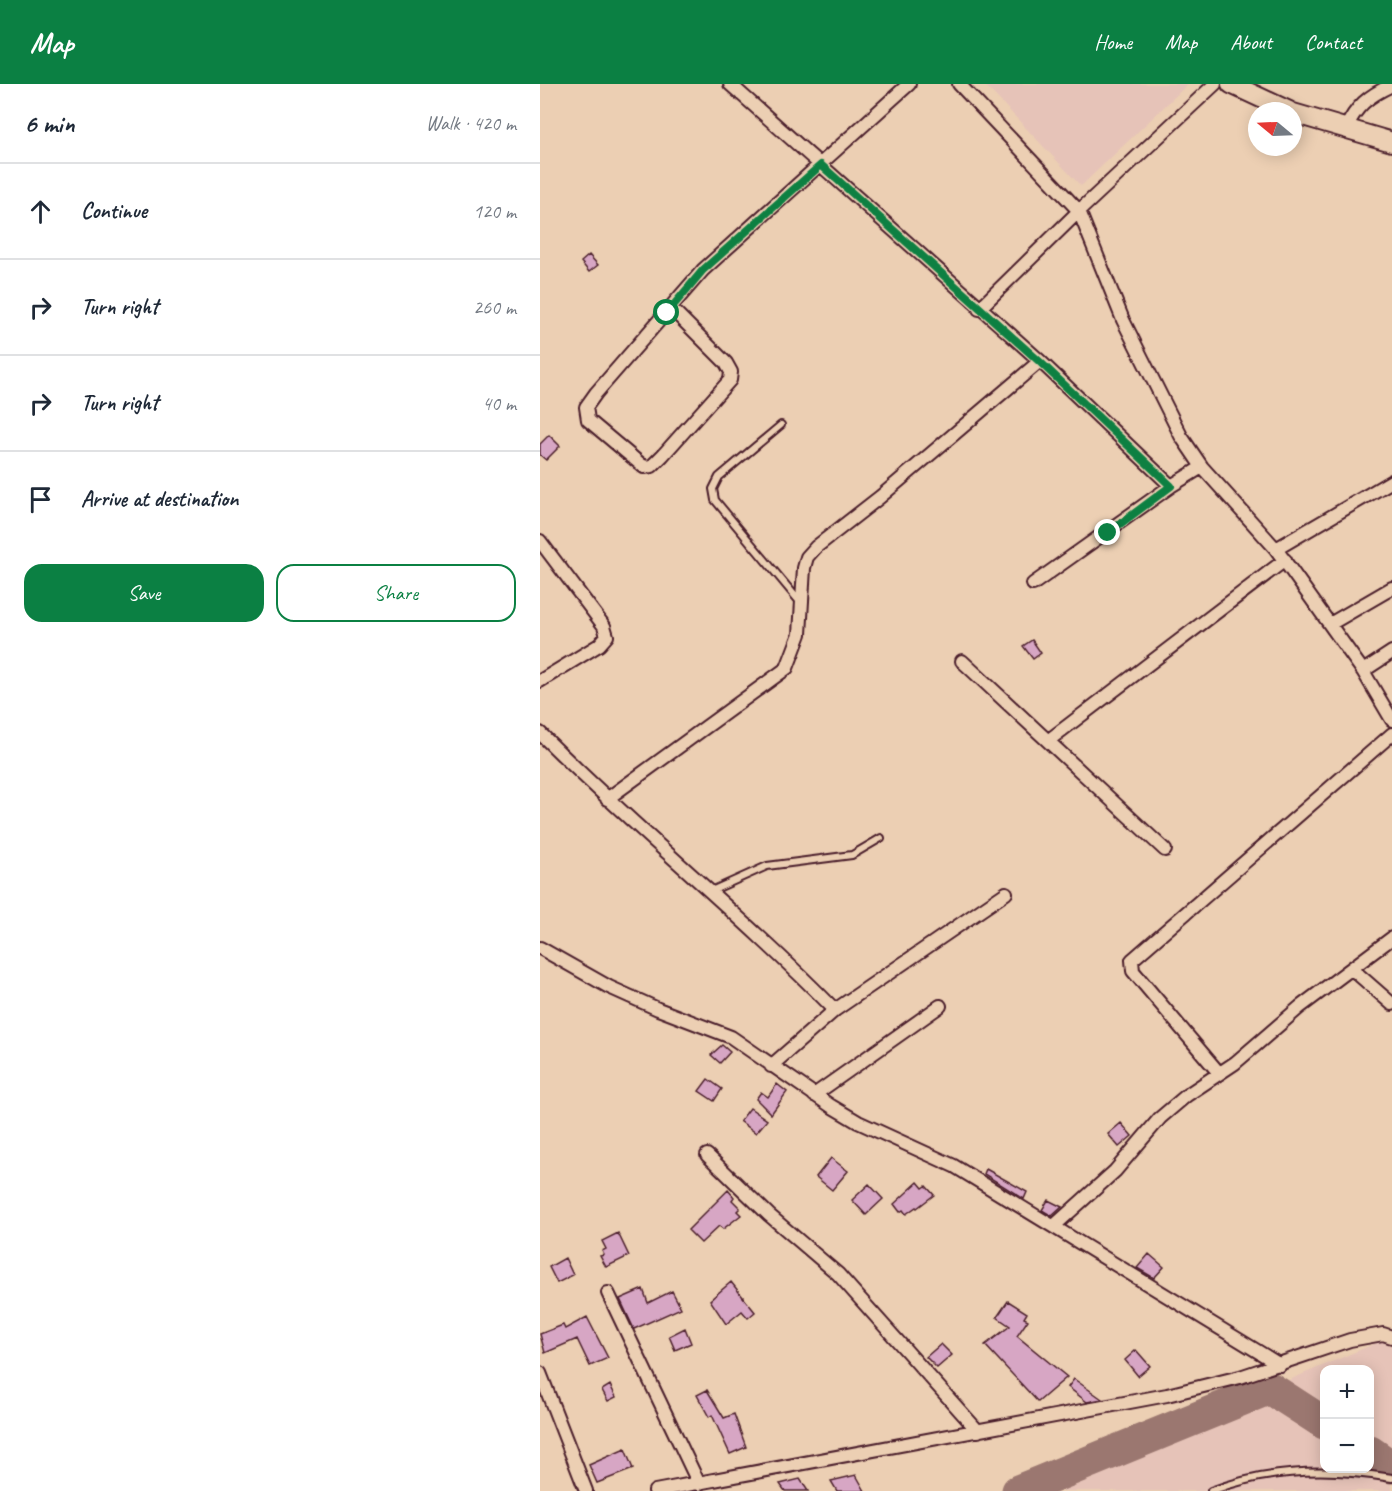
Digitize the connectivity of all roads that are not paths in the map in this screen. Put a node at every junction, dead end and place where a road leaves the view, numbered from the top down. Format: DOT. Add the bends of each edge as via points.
graph roads {
  1 [pos="730,84"];
  2 [pos="909,84"];
  3 [pos="959,84"];
  4 [pos="1215,84"];
  5 [pos="1231,84"];
  6 [pos="1392,85"];
  7 [pos="1270,102"];
  8 [pos="1302,116"];
  9 [pos="1344,130"];
  10 [pos="1392,142"];
  11 [pos="821,165"];
  12 [pos="1078,211"];
  13 [pos="671,308"];
  14 [pos="980,309"];
  15 [pos="1040,362"];
  16 [pos="780,425"];
  17 [pos="1203,466"];
  18 [pos="1392,481"];
  19 [pos="1171,486"];
  20 [pos="540,541"];
  21 [pos="1276,549"];
  22 [pos="1285,560"];
  23 [pos="1033,584"];
  24 [pos="1392,588"];
  25 [pos="803,605"];
  26 [pos="1330,624"];
  27 [pos="1392,652"];
  28 [pos="962,661"];
  29 [pos="1364,672"];
  30 [pos="540,681"];
  31 [pos="1392,720"];
  32 [pos="540,733"];
  33 [pos="1392,734"];
  34 [pos="1049,740"];
  35 [pos="607,800"];
  36 [pos="881,838"];
  37 [pos="1165,850"];
  38 [pos="709,892"];
  39 [pos="1006,893"];
  40 [pos="1392,938"];
  41 [pos="540,948"];
  42 [pos="1352,969"];
  43 [pos="1392,1004"];
  44 [pos="940,1006"];
  45 [pos="836,1010"];
  46 [pos="771,1066"];
  47 [pos="1219,1073"];
  48 [pos="814,1095"];
  49 [pos="707,1155"];
  50 [pos="1054,1226"];
  51 [pos="608,1293"];
  52 [pos="1392,1337"];
  53 [pos="1280,1365"];
  54 [pos="540,1373"];
  55 [pos="978,1431"];
  56 [pos="1392,1478"];
  57 [pos="699,1484"];
  58 [pos="586,1491"];
  59 [pos="655,1491"];
  60 [pos="1211,1491"];
  1 -- 11 [label="street"];
  2 -- 11 [label="street"];
  3 -- 12 [label="street"];
  4 -- 12 [label="street"];
  5 -- 7 [label="main road"];
  6 -- 9 [label="street" via="1366,97"];
  8 -- 9 [label="main road"];
  9 -- 10 [label="main road"];
  11 -- 13 [label="street" via="703,270"];
  11 -- 14 [label="street"];
  12 -- 14 [label="street"];
  12 -- 17 [label="street" via="1159,396"];
  13 -- 13 [label="street" via="726,363 730,380 663,455 652,466 644,467 588,420 586,408"];
  14 -- 15 [label="street"];
  15 -- 19 [label="street"];
  15 -- 25 [label="street" via="816,547 804,568"];
  16 -- 25 [label="lane" via="719,477 713,489 715,500"];
  17 -- 19 [label="street"];
  17 -- 21 [label="street"];
  18 -- 21 [label="street"];
  19 -- 23 [label="street"];
  20 -- 30 [label="street" via="604,626 607,636"];
  21 -- 22 [label="street"];
  22 -- 26 [label="street"];
  22 -- 34 [label="street"];
  24 -- 26 [label="street"];
  25 -- 35 [label="street" via="800,634 787,668"];
  26 -- 29 [label="street"];
  27 -- 29 [label="street"];
  28 -- 34 [label="street"];
  29 -- 31 [label="street"];
  32 -- 35 [label="street"];
  33 -- 47 [label="street" via="1131,960 1133,971"];
  34 -- 37 [label="street"];
  35 -- 38 [label="street"];
  36 -- 38 [label="lane" via="852,855 766,866"];
  38 -- 45 [label="street"];
  39 -- 45 [label="street"];
  40 -- 42 [label="street"];
  41 -- 46 [label="street" via="609,987 732,1037"];
  42 -- 43 [label="street"];
  42 -- 47 [label="street"];
  44 -- 48 [label="street"];
  45 -- 46 [label="street"];
  46 -- 48 [label="street"];
  47 -- 50 [label="street" via="1160,1118 1115,1171"];
  48 -- 50 [label="street" via="858,1122 954,1166"];
  49 -- 55 [label="street" via="769,1215 834,1269"];
  50 -- 53 [label="street"];
  51 -- 57 [label="street"];
  52 -- 53 [label="street" via="1383,1334 1350,1340"];
  53 -- 55 [label="street" via="1167,1395"];
  54 -- 58 [label="street"];
  55 -- 57 [label="street"];
  56 -- 60 [label="lane" via="1344,1471 1296,1471 1248,1479"];
  57 -- 59 [label="street"];
}
